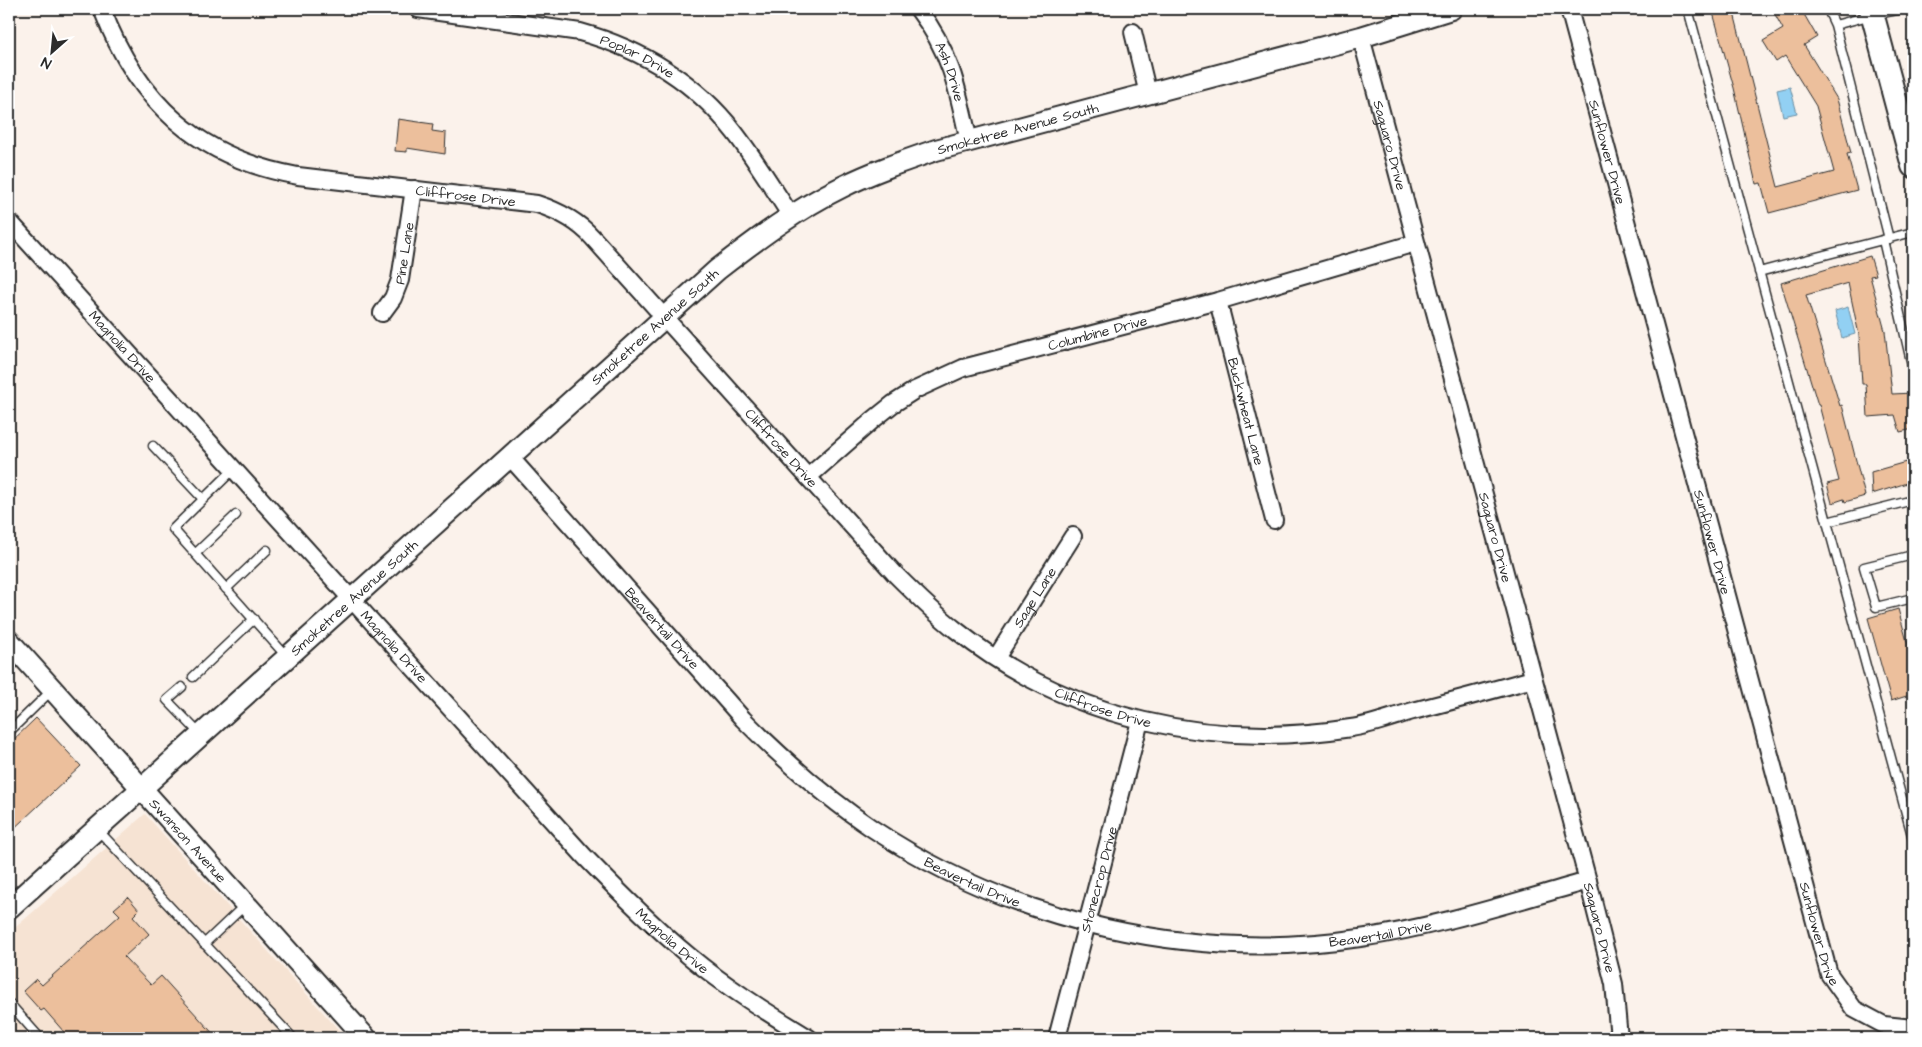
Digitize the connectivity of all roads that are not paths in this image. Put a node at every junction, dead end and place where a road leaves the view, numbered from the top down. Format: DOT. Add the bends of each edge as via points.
graph roads {
  1 [pos="102,9"];
  2 [pos="418,9"];
  3 [pos="918,9"];
  4 [pos="1451,9"];
  5 [pos="1569,9"];
  6 [pos="1688,9"];
  7 [pos="1902,9"];
  8 [pos="1829,12"];
  9 [pos="1872,12"];
  10 [pos="1835,25"];
  11 [pos="1133,32"];
  12 [pos="1361,37"];
  13 [pos="1148,94"];
  14 [pos="969,142"];
  15 [pos="1913,166"];
  16 [pos="414,189"];
  17 [pos="791,216"];
  18 [pos="9,221"];
  19 [pos="1913,232"];
  20 [pos="1886,240"];
  21 [pos="1415,243"];
  22 [pos="1759,272"];
  23 [pos="1218,302"];
  24 [pos="382,313"];
  25 [pos="665,317"];
  26 [pos="1913,370"];
  27 [pos="153,446"];
  28 [pos="510,457"];
  29 [pos="234,469"];
  30 [pos="808,477"];
  31 [pos="203,499"];
  32 [pos="1913,500"];
  33 [pos="236,515"];
  34 [pos="1274,520"];
  35 [pos="1827,522"];
  36 [pos="1073,536"];
  37 [pos="267,550"];
  38 [pos="195,554"];
  39 [pos="1913,555"];
  40 [pos="226,589"];
  41 [pos="352,598"];
  42 [pos="1913,598"];
  43 [pos="254,619"];
  44 [pos="9,642"];
  45 [pos="288,656"];
  46 [pos="996,658"];
  47 [pos="192,677"];
  48 [pos="1533,679"];
  49 [pos="182,687"];
  50 [pos="52,690"];
  51 [pos="1140,721"];
  52 [pos="9,732"];
  53 [pos="201,735"];
  54 [pos="140,789"];
  55 [pos="97,828"];
  56 [pos="1913,839"];
  57 [pos="1588,881"];
  58 [pos="245,905"];
  59 [pos="9,908"];
  60 [pos="1088,924"];
  61 [pos="204,944"];
  62 [pos="9,1003"];
  63 [pos="1913,1028"];
  64 [pos="40,1038"];
  65 [pos="293,1038"];
  66 [pos="366,1038"];
  67 [pos="809,1038"];
  68 [pos="1057,1038"];
  69 [pos="1618,1038"];
  1 -- 16 [label="street, Cliffrose Drive" via="120,51 142,86 170,116 214,148 278,172"];
  2 -- 17 [label="street, Poplar Drive" via="580,32 646,57 685,83 720,114 749,151"];
  3 -- 14 [label="street, Ash Drive" via="950,63"];
  4 -- 12 [label="street, Smoketree Avenue South"];
  5 -- 63 [label="street, Sunflower Drive" via="1829,974 1854,1009 1884,1025"];
  6 -- 22 [label="lane"];
  7 -- 9 [label="lane"];
  8 -- 10 [label="lane"];
  9 -- 10 [label="lane"];
  9 -- 15 [label="main road"];
  10 -- 20 [label="lane"];
  11 -- 13 [label="street"];
  12 -- 13 [label="street, Smoketree Avenue South"];
  12 -- 21 [label="street, Saguaro Drive"];
  13 -- 14 [label="street, Smoketree Avenue South"];
  14 -- 17 [label="street, Smoketree Avenue South" via="888,167 842,187"];
  16 -- 24 [label="street, Pine Lane" via="400,280"];
  16 -- 25 [label="street, Cliffrose Drive" via="528,202 564,214 587,231"];
  17 -- 25 [label="street, Smoketree Avenue South" via="717,270"];
  18 -- 29 [label="street, Magnolia Drive"];
  19 -- 20 [label="lane"];
  20 -- 22 [label="lane"];
  20 -- 26 [label="lane"];
  21 -- 23 [label="street, Columbine Drive"];
  21 -- 48 [label="street, Saguaro Drive"];
  22 -- 35 [label="lane"];
  23 -- 30 [label="street, Columbine Drive" via="987,361 938,378 894,404"];
  23 -- 34 [label="street, Buckwheat Lane"];
  25 -- 28 [label="street, Smoketree Avenue South"];
  25 -- 30 [label="street, Cliffrose Drive"];
  27 -- 31 [label="lane"];
  28 -- 41 [label="street, Smoketree Avenue South"];
  28 -- 60 [label="street, Beavertail Drive" via="743,719 826,796 921,858 1024,905"];
  29 -- 31 [label="lane"];
  29 -- 41 [label="street, Magnolia Drive"];
  30 -- 46 [label="street, Cliffrose Drive" via="924,604"];
  31 -- 38 [label="lane" via="173,529"];
  32 -- 35 [label="lane"];
  33 -- 38 [label="lane"];
  35 -- 56 [label="lane"];
  36 -- 46 [label="street, Sage Lane"];
  37 -- 40 [label="lane"];
  38 -- 40 [label="lane"];
  39 -- 42 [label="lane" via="1864,567 1876,607"];
  40 -- 43 [label="lane"];
  41 -- 45 [label="street, Smoketree Avenue South"];
  41 -- 67 [label="street, Magnolia Drive" via="635,909 690,957 749,1001"];
  43 -- 45 [label="lane"];
  43 -- 47 [label="lane"];
  44 -- 50 [label="street, Swanson Avenue"];
  45 -- 53 [label="street, Smoketree Avenue South"];
  46 -- 51 [label="street, Cliffrose Drive" via="1065,695"];
  48 -- 51 [label="street, Cliffrose Drive" via="1354,728 1312,734 1228,735"];
  48 -- 57 [label="street, Saguaro Drive"];
  49 -- 53 [label="lane" via="167,700"];
  50 -- 52 [label="lane"];
  50 -- 54 [label="street, Swanson Avenue"];
  51 -- 60 [label="street, Stonecrop Drive"];
  53 -- 54 [label="street, Smoketree Avenue South"];
  54 -- 55 [label="street, Smoketree Avenue South"];
  54 -- 58 [label="street, Swanson Avenue"];
  55 -- 59 [label="street, Smoketree Avenue South"];
  55 -- 61 [label="lane"];
  57 -- 60 [label="street, Beavertail Drive" via="1416,928 1304,944 1190,942"];
  57 -- 69 [label="street, Saguaro Drive" via="1614,984"];
  58 -- 61 [label="lane"];
  58 -- 66 [label="street, Swanson Avenue"];
  60 -- 68 [label="street, Stonecrop Drive"];
  61 -- 65 [label="lane"];
  62 -- 64 [label="lane"];
}
